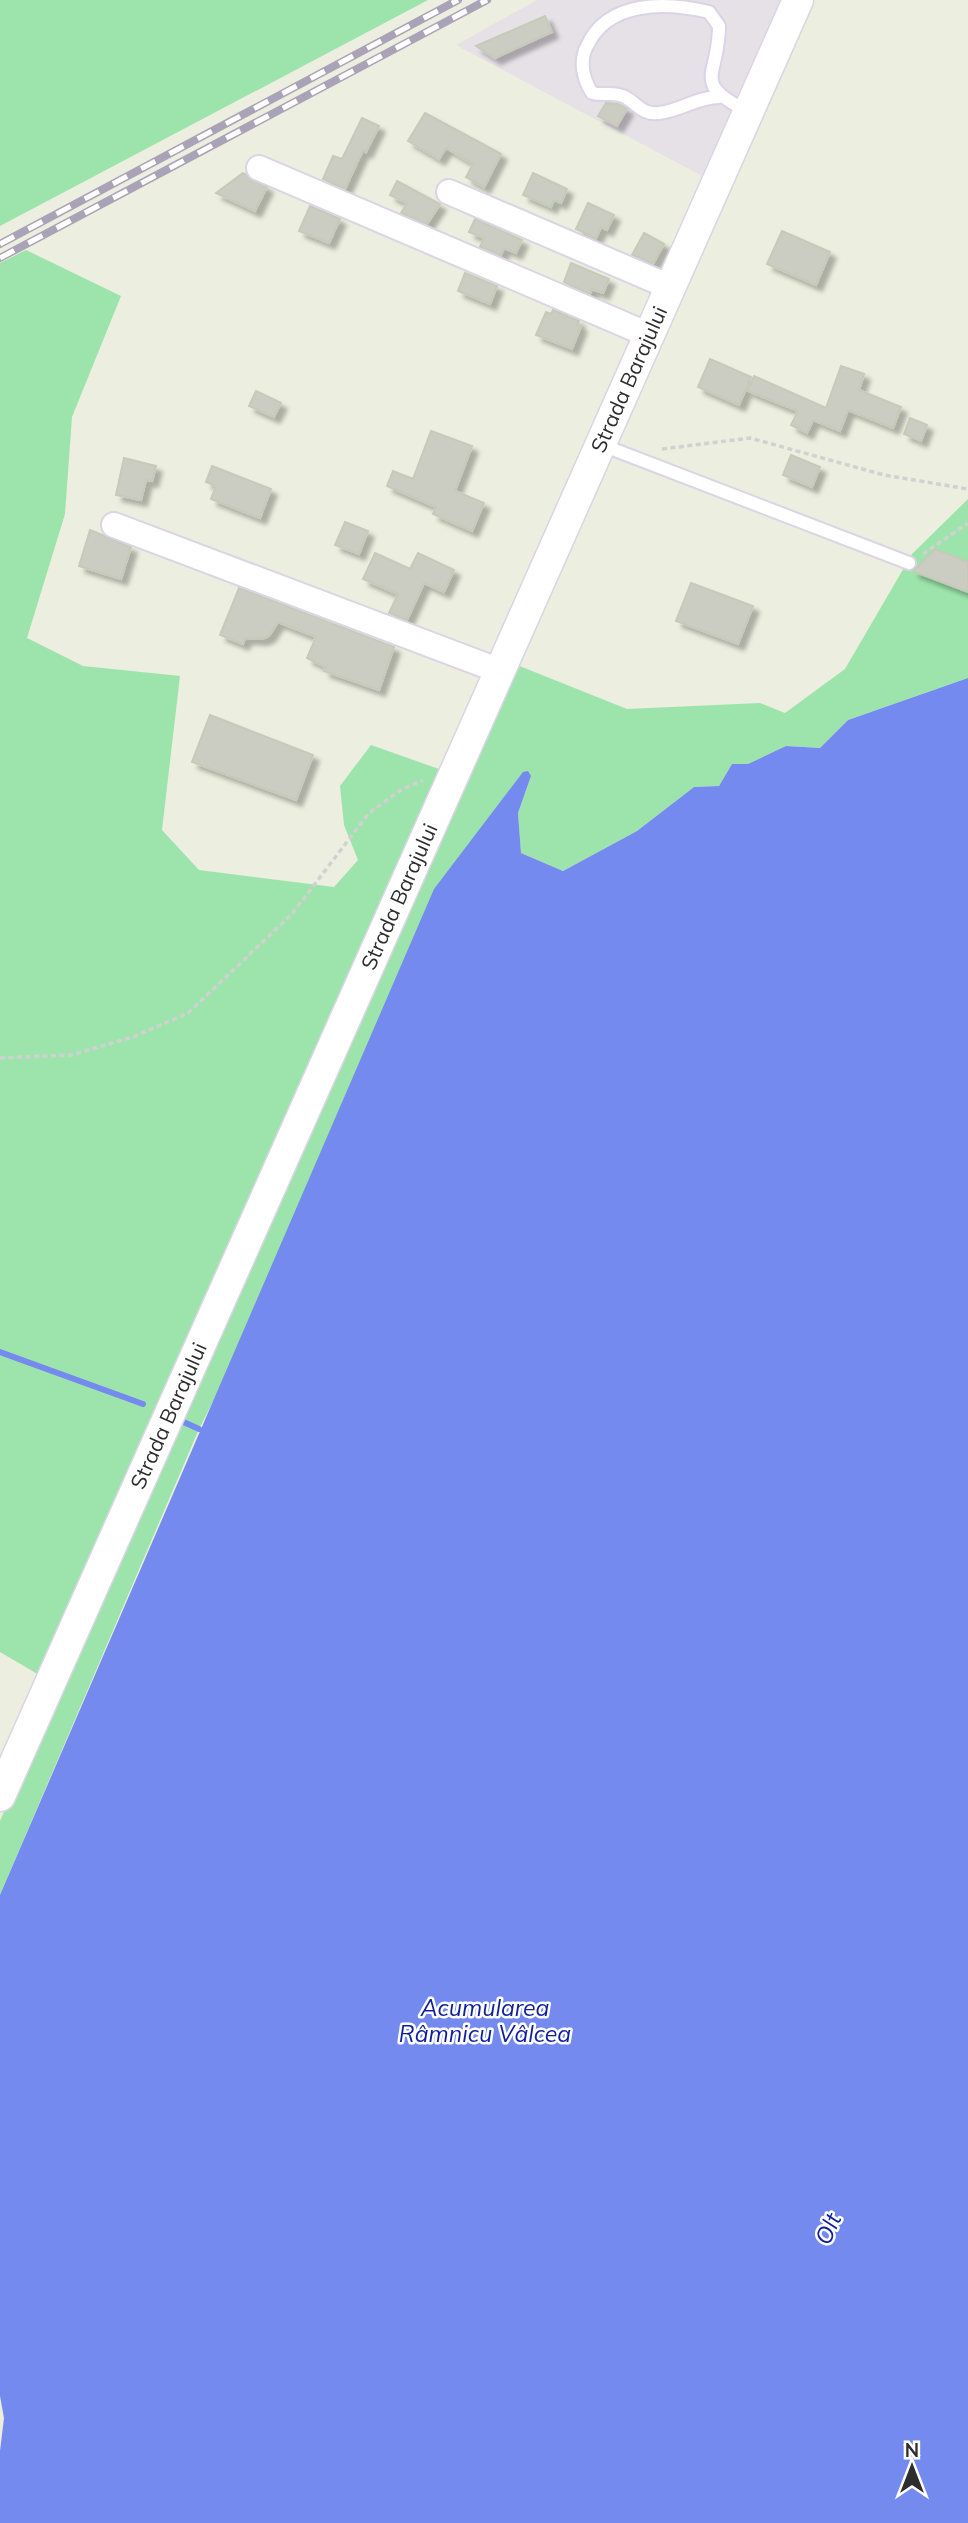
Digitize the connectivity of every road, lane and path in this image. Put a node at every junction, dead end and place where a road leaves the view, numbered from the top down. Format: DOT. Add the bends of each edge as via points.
graph roads {
  1 [pos="798,0"];
  2 [pos="719,97"];
  3 [pos="748,111"];
  4 [pos="259,169"];
  5 [pos="449,192"];
  6 [pos="670,287"];
  7 [pos="649,335"];
  8 [pos="614,450"];
  9 [pos="968,489"];
  10 [pos="968,523"];
  11 [pos="114,525"];
  12 [pos="909,563"];
  13 [pos="500,671"];
  14 [pos="458,766"];
  15 [pos="0,1058"];
  16 [pos="0,1796"];
  1 -- 3 [label="street, Strada Barajului"];
  2 -- 2 [label="lane" via="712,83 719,26 709,12 671,6 625,10 599,28 583,52 592,93 625,97 648,113"];
  2 -- 3 [label="lane"];
  3 -- 6 [label="street, Strada Barajului"];
  4 -- 7 [label="street"];
  5 -- 6 [label="street"];
  6 -- 7 [label="street, Strada Barajului"];
  7 -- 8 [label="street, Strada Barajului"];
  8 -- 9 [label="path" via="750,439 884,475"];
  8 -- 12 [label="lane"];
  8 -- 13 [label="street, Strada Barajului"];
  10 -- 12 [label="path"];
  11 -- 13 [label="street"];
  13 -- 14 [label="street, Strada Barajului"];
  14 -- 15 [label="path" via="401,790 369,813 292,914 188,1013 133,1037 71,1055"];
  14 -- 16 [label="street, Strada Barajului"];
}
